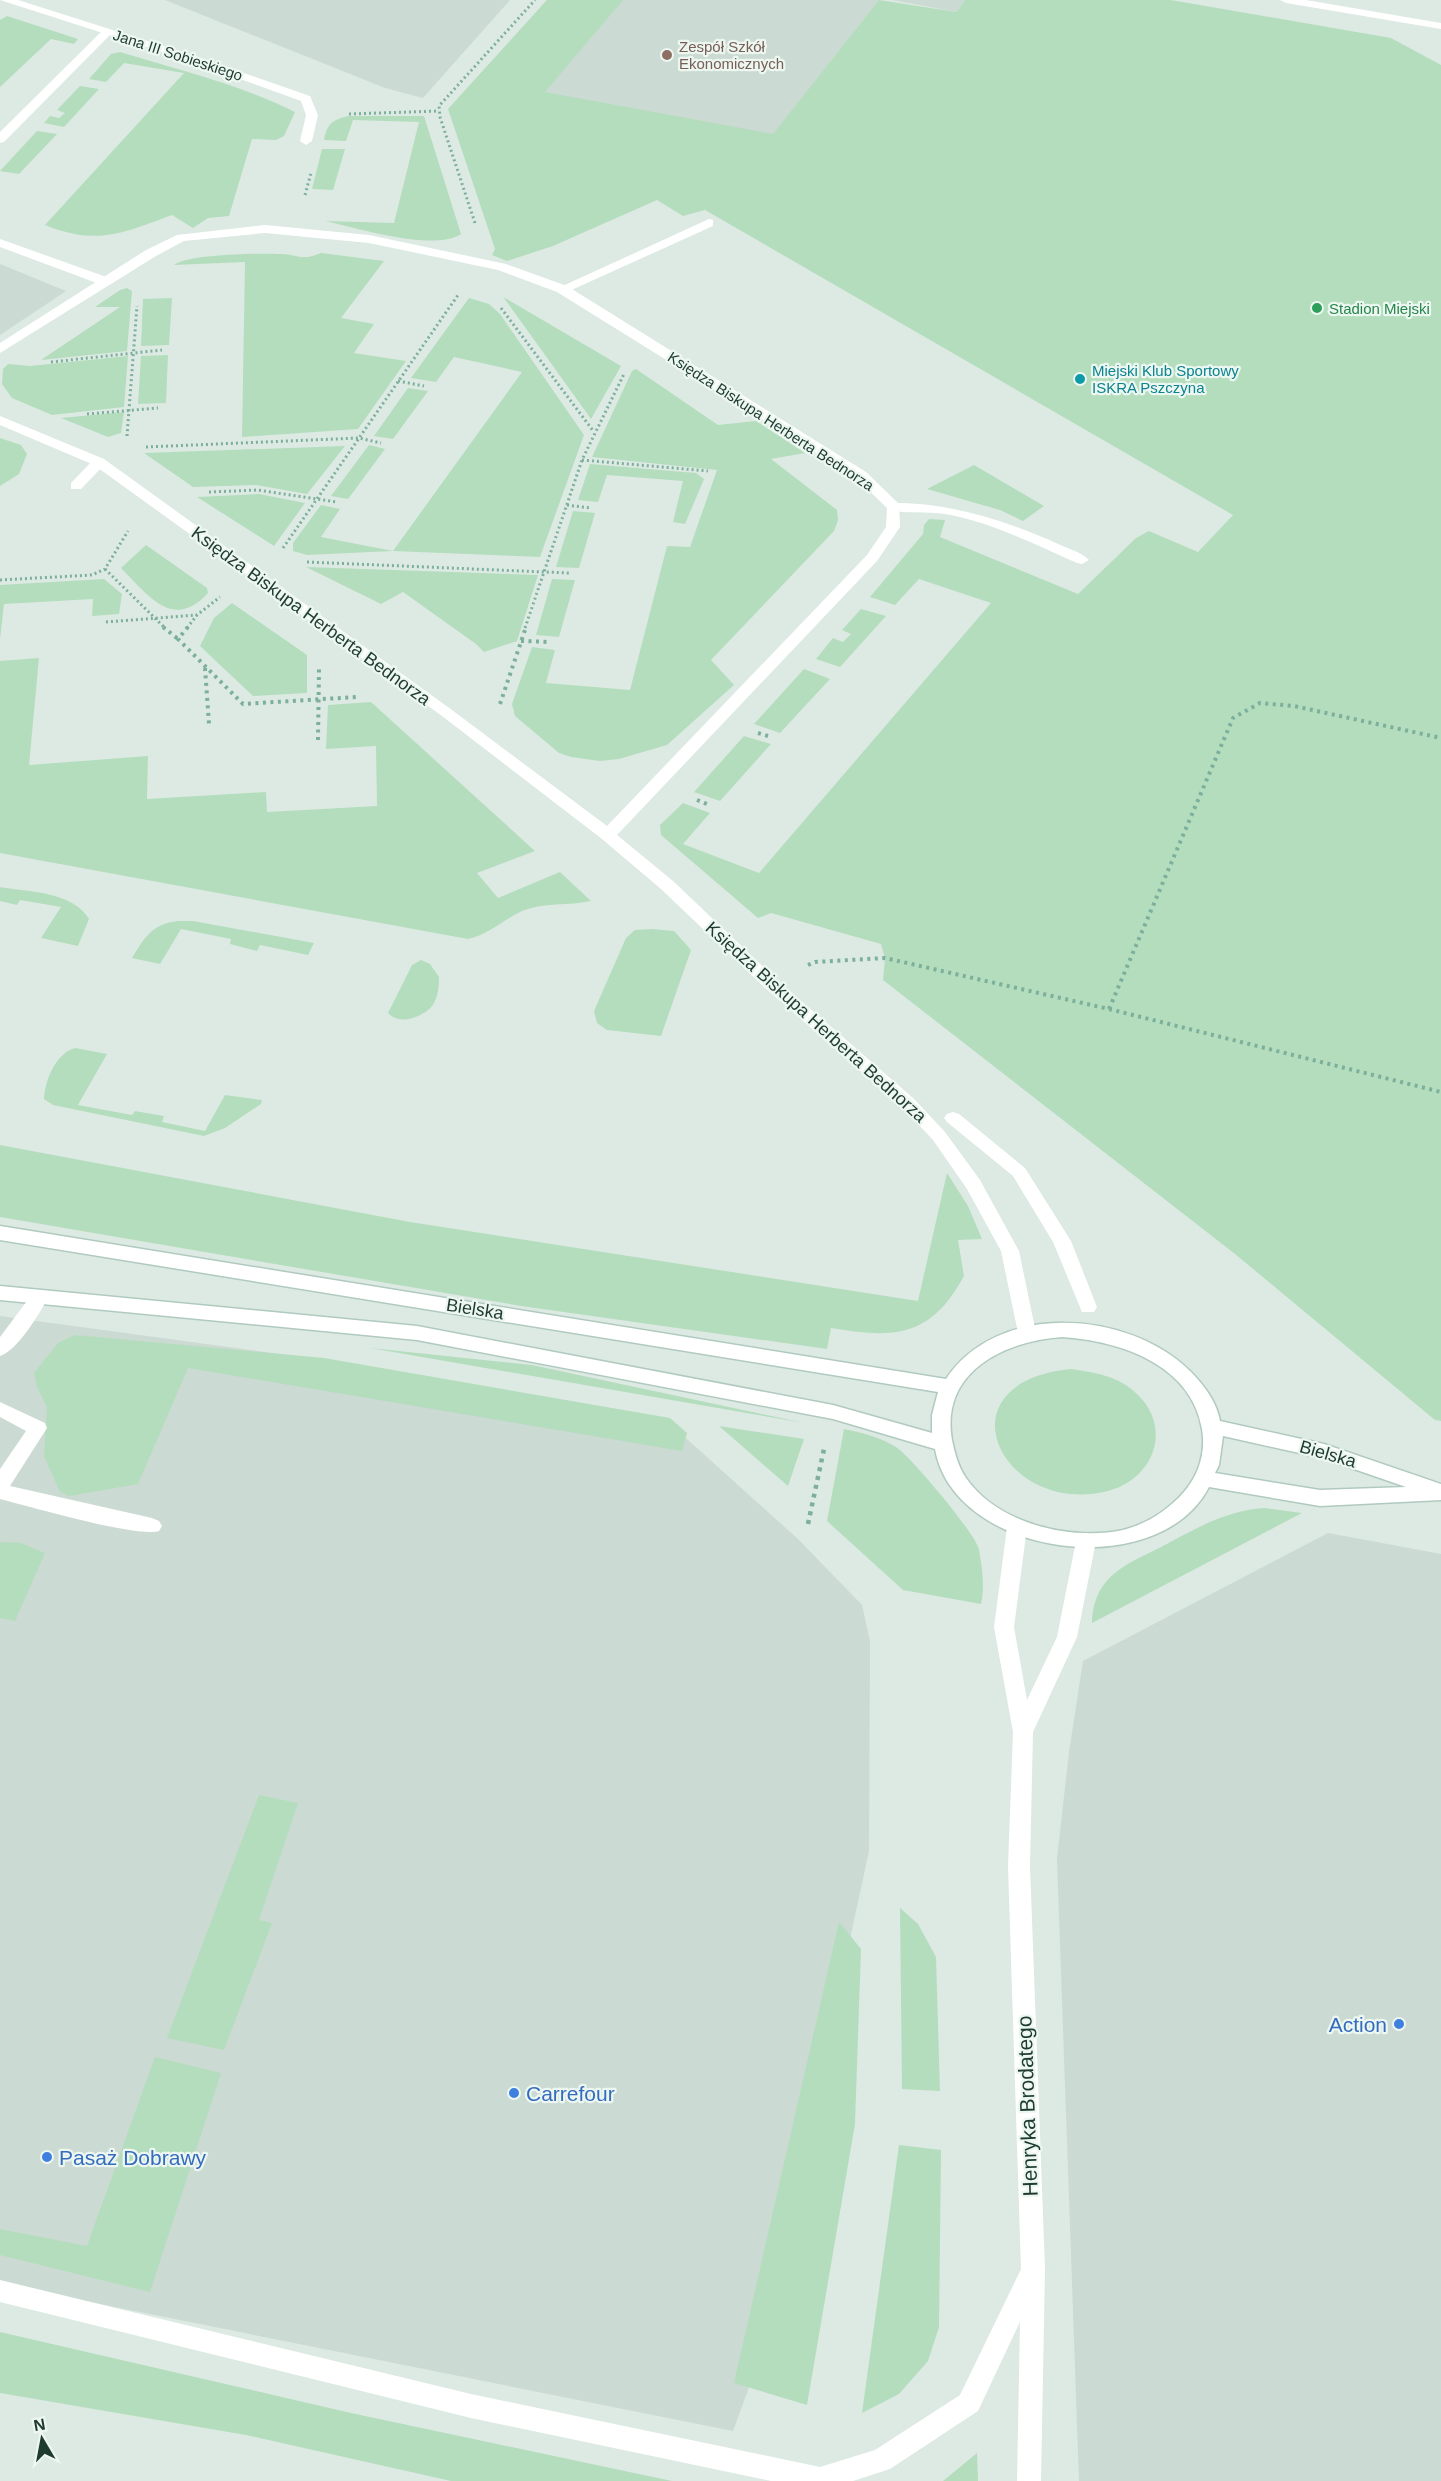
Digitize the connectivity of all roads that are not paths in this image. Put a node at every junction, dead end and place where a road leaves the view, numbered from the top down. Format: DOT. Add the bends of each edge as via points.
graph roads {
  1 [pos="6,0"];
  2 [pos="1286,0"];
  3 [pos="1441,26"];
  4 [pos="106,32"];
  5 [pos="0,139"];
  6 [pos="306,141"];
  7 [pos="709,223"];
  8 [pos="0,243"];
  9 [pos="110,279"];
  10 [pos="562,289"];
  11 [pos="0,350"];
  12 [pos="0,420"];
  13 [pos="99,462"];
  14 [pos="76,486"];
  15 [pos="894,507"];
  16 [pos="1082,560"];
  17 [pos="608,836"];
  18 [pos="953,1118"];
  19 [pos="0,1233"];
  20 [pos="0,1293"];
  21 [pos="39,1298"];
  22 [pos="1088,1307"];
  23 [pos="1027,1334"];
  24 [pos="0,1349"];
  25 [pos="950,1386"];
  26 [pos="0,1409"];
  27 [pos="1213,1426"];
  28 [pos="941,1443"];
  29 [pos="1206,1479"];
  30 [pos="0,1485"];
  31 [pos="0,1491"];
  32 [pos="1441,1493"];
  33 [pos="152,1526"];
  34 [pos="1017,1527"];
  35 [pos="1086,1541"];
  36 [pos="1023,1732"];
  37 [pos="1033,2269"];
  38 [pos="0,2291"];
  39 [pos="1029,2481"];
  1 -- 4 [label="street, Jana III Sobieskiego"];
  2 -- 3 [label="street"];
  4 -- 5 [label="street"];
  4 -- 6 [label="street, Jana III Sobieskiego" via="306,99 312,115"];
  7 -- 10 [label="street"];
  8 -- 9 [label="street"];
  9 -- 10 [label="street, Księdza Biskupa Herberta Bednorza" via="160,247 192,236 242,230 294,230 369,239 501,267"];
  9 -- 11 [label="street, Księdza Biskupa Herberta Bednorza"];
  10 -- 15 [label="street, Księdza Biskupa Herberta Bednorza" via="861,475"];
  12 -- 13 [label="street, Księdza Biskupa Herberta Bednorza"];
  13 -- 14 [label="street"];
  13 -- 17 [label="street, Księdza Biskupa Herberta Bednorza" via="447,713"];
  15 -- 16 [label="street" via="949,509 983,517"];
  15 -- 17 [label="street" via="893,527 872,558"];
  17 -- 23 [label="street, Księdza Biskupa Herberta Bednorza" via="907,1102 939,1136 974,1185 1010,1251"];
  18 -- 22 [label="street, Księdza Biskupa Herberta Bednorza" via="1019,1172 1062,1241"];
  19 -- 25 [label="street, Bielska"];
  20 -- 21 [label="street, Bielska"];
  21 -- 24 [label="street"];
  21 -- 28 [label="street, Bielska" via="417,1334 833,1412"];
  23 -- 25 [label="street" via="995,1345 968,1363"];
  23 -- 27 [label="street" via="1062,1330 1098,1332 1138,1344 1173,1365 1199,1394"];
  25 -- 28 [label="street" via="940,1414"];
  26 -- 30 [label="street" via="38,1428"];
  27 -- 29 [label="street" via="1214,1453"];
  27 -- 32 [label="street, Bielska" via="1324,1451"];
  28 -- 34 [label="street" via="954,1476 980,1505"];
  29 -- 32 [label="street, Bielska" via="1320,1498"];
  29 -- 35 [label="street" via="1188,1505 1160,1524 1125,1537"];
  31 -- 33 [label="street"];
  34 -- 35 [label="street" via="1051,1538"];
  34 -- 36 [label="street, Henryka Brodatego" via="1004,1627"];
  35 -- 36 [label="street, Henryka Brodatego" via="1067,1637"];
  36 -- 37 [label="street, Henryka Brodatego" via="1019,1866"];
  37 -- 38 [label="street" via="969,2403 881,2460 820,2479 471,2406"];
  37 -- 39 [label="street, Henryka Brodatego"];
}
